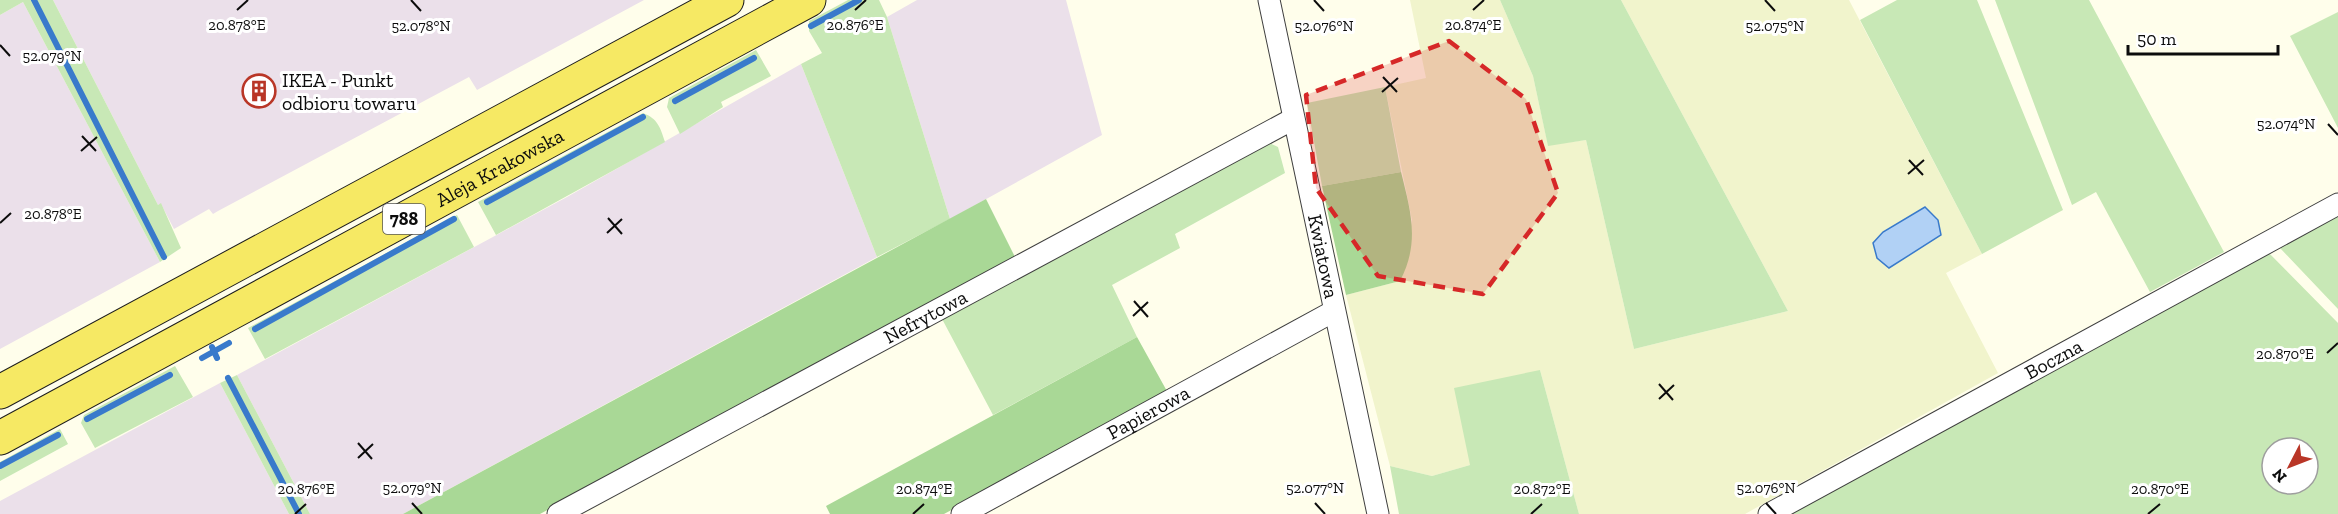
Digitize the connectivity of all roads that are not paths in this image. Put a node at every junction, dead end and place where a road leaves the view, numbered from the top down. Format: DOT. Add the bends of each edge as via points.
graph roads {
  1 [pos="727,0"];
  2 [pos="809,0"];
  3 [pos="1269,0"];
  4 [pos="1293,119"];
  5 [pos="2338,204"];
  6 [pos="1334,311"];
  7 [pos="0,392"];
  8 [pos="0,438"];
  9 [pos="558,514"];
  10 [pos="962,514"];
  11 [pos="1378,514"];
  12 [pos="1769,514"];
  1 -- 7 [label="main road, Aleja Krakowska / 788"];
  2 -- 8 [label="main road, Aleja Krakowska / 788"];
  3 -- 4 [label="street, Kwiatowa"];
  4 -- 6 [label="street, Kwiatowa"];
  4 -- 9 [label="street, Nefrytowa"];
  5 -- 12 [label="street, Boczna"];
  6 -- 10 [label="street, Papierowa"];
  6 -- 11 [label="street, Kwiatowa"];
}
